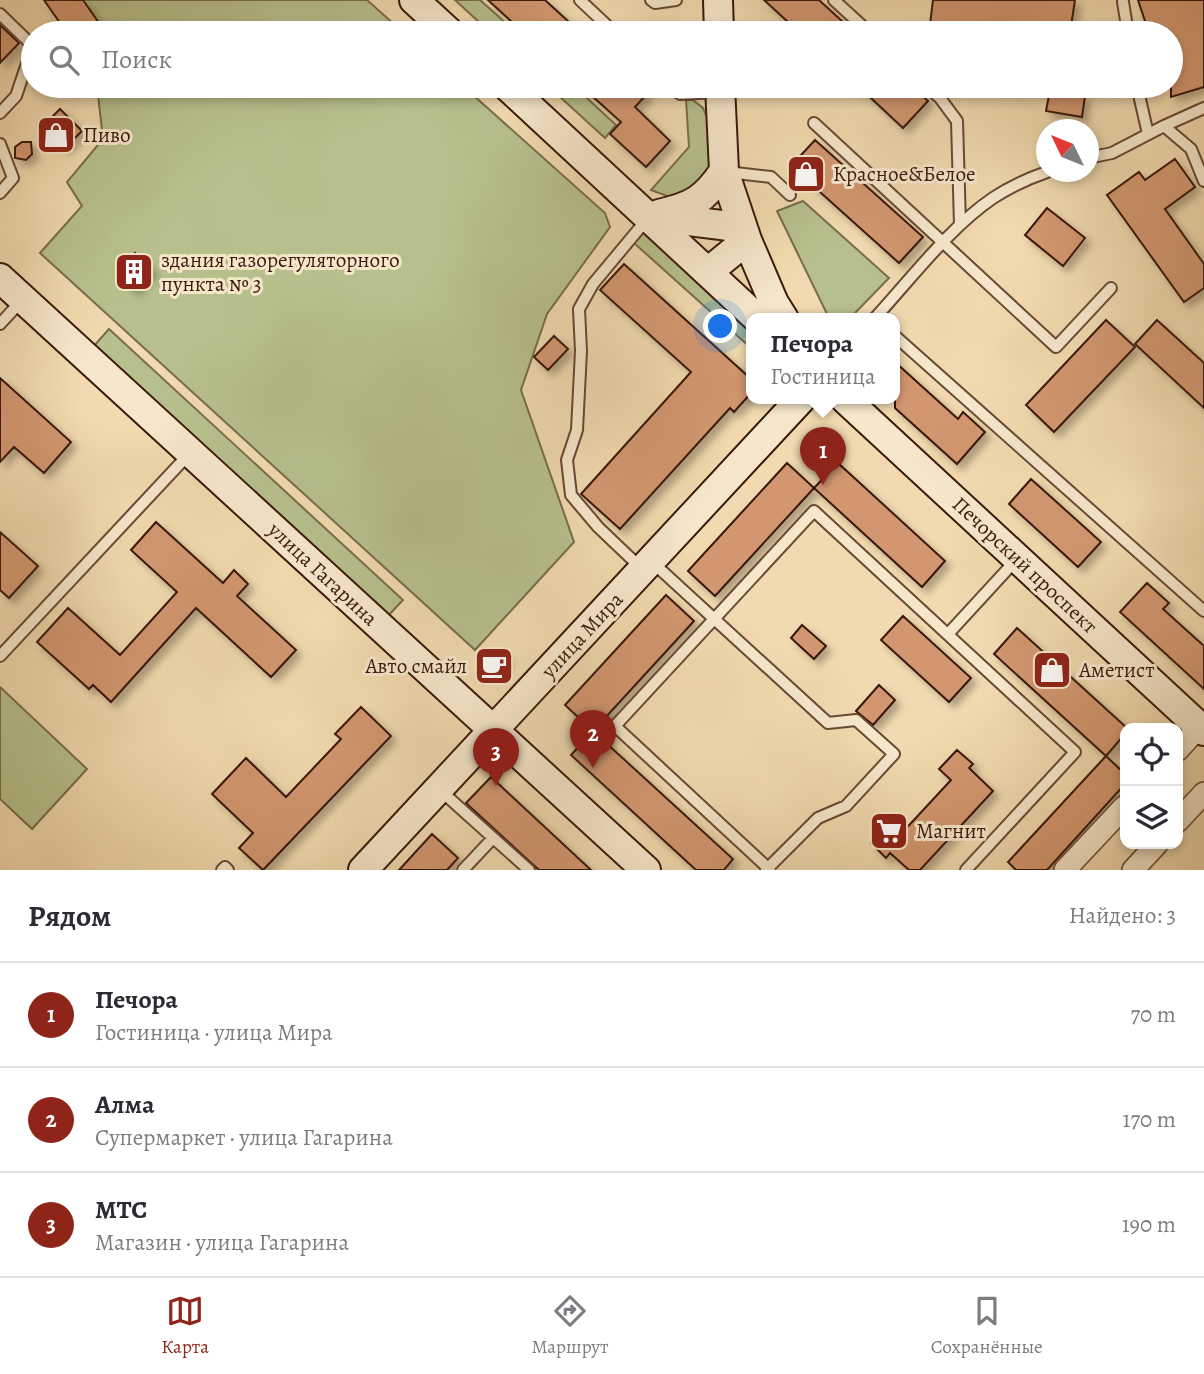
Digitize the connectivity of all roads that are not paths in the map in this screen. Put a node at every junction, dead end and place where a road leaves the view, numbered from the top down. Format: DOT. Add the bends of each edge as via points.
graph roads {
  1 [pos="414,0"];
  2 [pos="580,0"];
  3 [pos="651,0"];
  4 [pos="676,0"];
  5 [pos="718,0"];
  6 [pos="834,0"];
  7 [pos="1124,2"];
  8 [pos="0,14"];
  9 [pos="437,21"];
  10 [pos="602,21"];
  11 [pos="719,21"];
  12 [pos="857,21"];
  13 [pos="1126,21"];
  14 [pos="21,34"];
  15 [pos="21,81"];
  16 [pos="520,98"];
  17 [pos="721,98"];
  18 [pos="939,98"];
  19 [pos="1140,98"];
  20 [pos="1204,108"];
  21 [pos="0,113"];
  22 [pos="814,123"];
  23 [pos="1164,126"];
  24 [pos="1148,134"];
  25 [pos="0,146"];
  26 [pos="1099,156"];
  27 [pos="724,171"];
  28 [pos="1036,175"];
  29 [pos="1204,181"];
  30 [pos="0,192"];
  31 [pos="790,195"];
  32 [pos="649,216"];
  33 [pos="960,225"];
  34 [pos="944,242"];
  35 [pos="727,248"];
  36 [pos="0,278"];
  37 [pos="1111,288"];
  38 [pos="23,299"];
  39 [pos="752,313"];
  40 [pos="780,313"];
  41 [pos="880,313"];
  42 [pos="0,324"];
  43 [pos="900,340"];
  44 [pos="795,404"];
  45 [pos="850,404"];
  46 [pos="191,452"];
  47 [pos="1018,558"];
  48 [pos="647,565"];
  49 [pos="1204,611"];
  50 [pos="714,619"];
  51 [pos="948,634"];
  52 [pos="0,656"];
  53 [pos="1202,729"];
  54 [pos="493,730"];
  55 [pos="1183,746"];
  56 [pos="439,788"];
  57 [pos="1204,793"];
  58 [pos="1120,811"];
  59 [pos="1183,816"];
  60 [pos="493,838"];
  61 [pos="1152,849"];
  62 [pos="636,867"];
  63 [pos="768,869"];
  64 [pos="222,870"];
  65 [pos="228,870"];
  66 [pos="363,870"];
  67 [pos="463,870"];
  68 [pos="529,870"];
  69 [pos="966,870"];
  70 [pos="1065,870"];
  71 [pos="1133,870"];
  1 -- 9 [label="main road"];
  2 -- 10 [label="lane"];
  3 -- 4 [label="lane" via="655,4"];
  5 -- 11 [label="main road"];
  6 -- 12 [label="lane"];
  7 -- 13 [label="lane"];
  8 -- 14 [label="lane"];
  15 -- 21 [label="lane" via="16,96"];
  16 -- 32 [label="main road"];
  17 -- 27 [label="main road"];
  18 -- 33 [label="lane" via="957,121"];
  19 -- 24 [label="lane"];
  20 -- 23 [label="lane"];
  22 -- 34 [label="lane"];
  23 -- 24 [label="lane"];
  23 -- 29 [label="lane" via="1191,149"];
  24 -- 26 [label="lane"];
  25 -- 30 [label="lane" via="13,178"];
  27 -- 31 [label="lane" via="771,177"];
  27 -- 32 [label="main road" via="712,188 684,208"];
  27 -- 35 [label="main road"];
  28 -- 33 [label="lane" via="993,198"];
  32 -- 35 [label="main road"];
  32 -- 35 [label="main road"];
  32 -- 48 [label="lane" via="593,284 579,309 577,430 567,460 571,495 598,527"];
  33 -- 34 [label="lane"];
  34 -- 37 [label="lane" via="1056,347"];
  34 -- 41 [label="lane"];
  35 -- 39 [label="main road" via="738,300"];
  35 -- 40 [label="main road"];
  36 -- 38 [label="main road, улица Гагарина"];
  38 -- 42 [label="lane"];
  38 -- 46 [label="main road, улица Гагарина"];
  43 -- 49 [label="lane"];
  44 -- 48 [label="main road, улица Мира"];
  45 -- 47 [label="main road, Печорский проспект"];
  46 -- 52 [label="lane"];
  46 -- 54 [label="main road, улица Гагарина"];
  47 -- 51 [label="lane"];
  47 -- 53 [label="main road, Печорский проспект"];
  48 -- 50 [label="lane"];
  48 -- 54 [label="main road, улица Мира"];
  50 -- 51 [label="lane" via="814,511"];
  50 -- 63 [label="lane" via="615,726"];
  50 -- 63 [label="lane" via="828,723 856,720 894,754 846,806 818,818"];
  51 -- 69 [label="lane" via="1075,752"];
  53 -- 55 [label="street"];
  54 -- 56 [label="main road, улица Мира"];
  54 -- 62 [label="main road, улица Гагарина"];
  56 -- 60 [label="lane"];
  56 -- 66 [label="main road, улица Мира"];
  57 -- 59 [label="street"];
  58 -- 70 [label="street"];
  60 -- 67 [label="lane"];
  60 -- 68 [label="lane"];
  61 -- 71 [label="street"];
  64 -- 65 [label="lane"];
}
